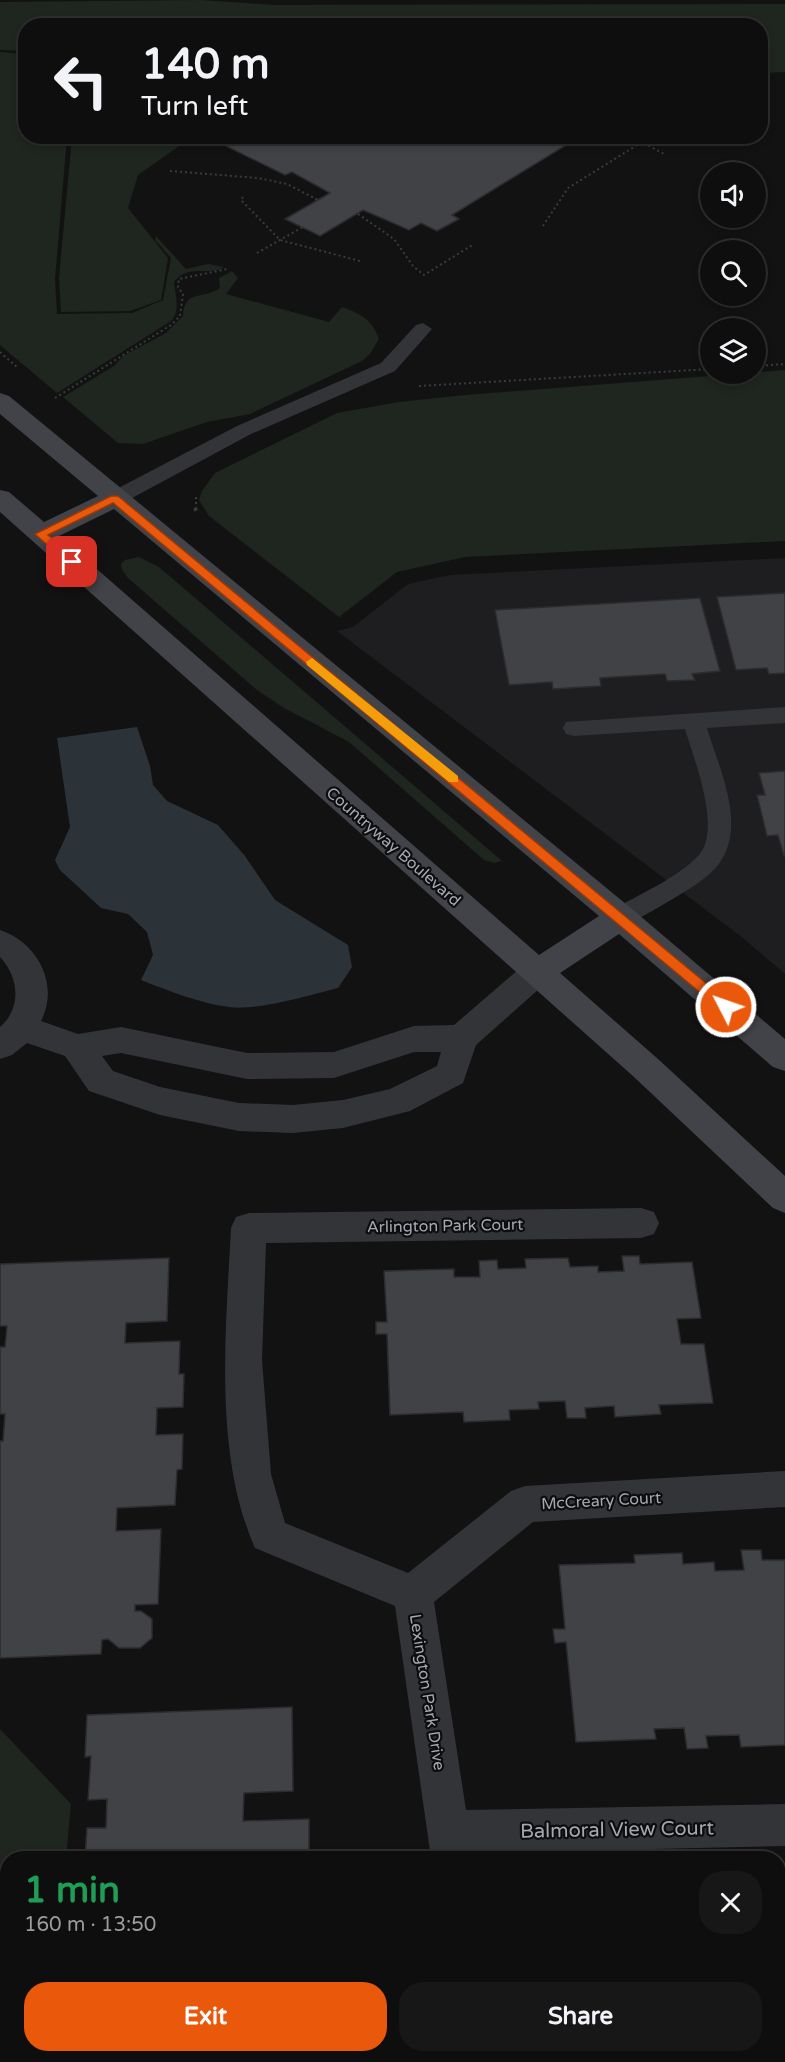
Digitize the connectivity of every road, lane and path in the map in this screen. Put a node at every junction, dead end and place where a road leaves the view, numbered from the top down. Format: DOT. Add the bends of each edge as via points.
graph roads {
  1 [pos="639,144"];
  2 [pos="646,144"];
  3 [pos="664,154"];
  4 [pos="170,171"];
  5 [pos="243,197"];
  6 [pos="318,200"];
  7 [pos="358,214"];
  8 [pos="543,226"];
  9 [pos="303,227"];
  10 [pos="280,240"];
  11 [pos="474,244"];
  12 [pos="257,253"];
  13 [pos="360,261"];
  14 [pos="227,269"];
  15 [pos="423,328"];
  16 [pos="785,364"];
  17 [pos="766,365"];
  18 [pos="700,370"];
  19 [pos="338,391"];
  20 [pos="54,399"];
  21 [pos="0,401"];
  22 [pos="0,498"];
  23 [pos="114,499"];
  24 [pos="41,534"];
  25 [pos="785,715"];
  26 [pos="694,721"];
  27 [pos="574,728"];
  28 [pos="621,917"];
  29 [pos="0,942"];
  30 [pos="537,972"];
  31 [pos="10,1037"];
  32 [pos="461,1038"];
  33 [pos="77,1047"];
  34 [pos="785,1058"];
  35 [pos="785,1198"];
  36 [pos="641,1223"];
  37 [pos="249,1228"];
  38 [pos="785,1489"];
  39 [pos="413,1594"];
  40 [pos="785,1825"];
  41 [pos="451,1845"];
  1 -- 8 [label="path" via="568,188"];
  2 -- 3 [label="path"];
  4 -- 6 [label="path" via="287,184"];
  5 -- 10 [label="path" via="241,200"];
  7 -- 11 [label="path" via="384,230 403,250 412,267 423,275"];
  9 -- 10 [label="path"];
  10 -- 12 [label="path"];
  10 -- 13 [label="path"];
  14 -- 20 [label="path" via="217,275 192,273 179,279 178,287 183,294 180,316 171,325"];
  15 -- 19 [label="lane" via="388,367"];
  16 -- 17 [label="path"];
  18 -- 19 [label="path"];
  19 -- 23 [label="lane" via="244,430"];
  21 -- 23 [label="street"];
  22 -- 24 [label="street, Countryway Boulevard"];
  23 -- 24 [label="street"];
  23 -- 28 [label="street"];
  24 -- 30 [label="street, Countryway Boulevard"];
  25 -- 26 [label="lane"];
  26 -- 27 [label="lane"];
  26 -- 28 [label="lane" via="719,814 720,838 709,860"];
  28 -- 30 [label="street"];
  28 -- 34 [label="street"];
  29 -- 31 [label="street" via="22,959 33,981 32,1004"];
  30 -- 32 [label="street"];
  30 -- 35 [label="street, Countryway Boulevard"];
  31 -- 33 [label="street"];
  32 -- 33 [label="street" via="414,1039 334,1065 248,1066 121,1040"];
  32 -- 33 [label="street" via="451,1074 398,1101 343,1114 293,1119 239,1117 160,1101 102,1082"];
  36 -- 37 [label="street, Arlington Park Court"];
  37 -- 39 [label="street, Lexington Park Drive" via="243,1360 252,1474 269,1535"];
  38 -- 39 [label="street, McCreary Court" via="525,1504"];
  39 -- 41 [label="street, Lexington Park Drive"];
  40 -- 41 [label="street, Balmoral View Court"];
}
